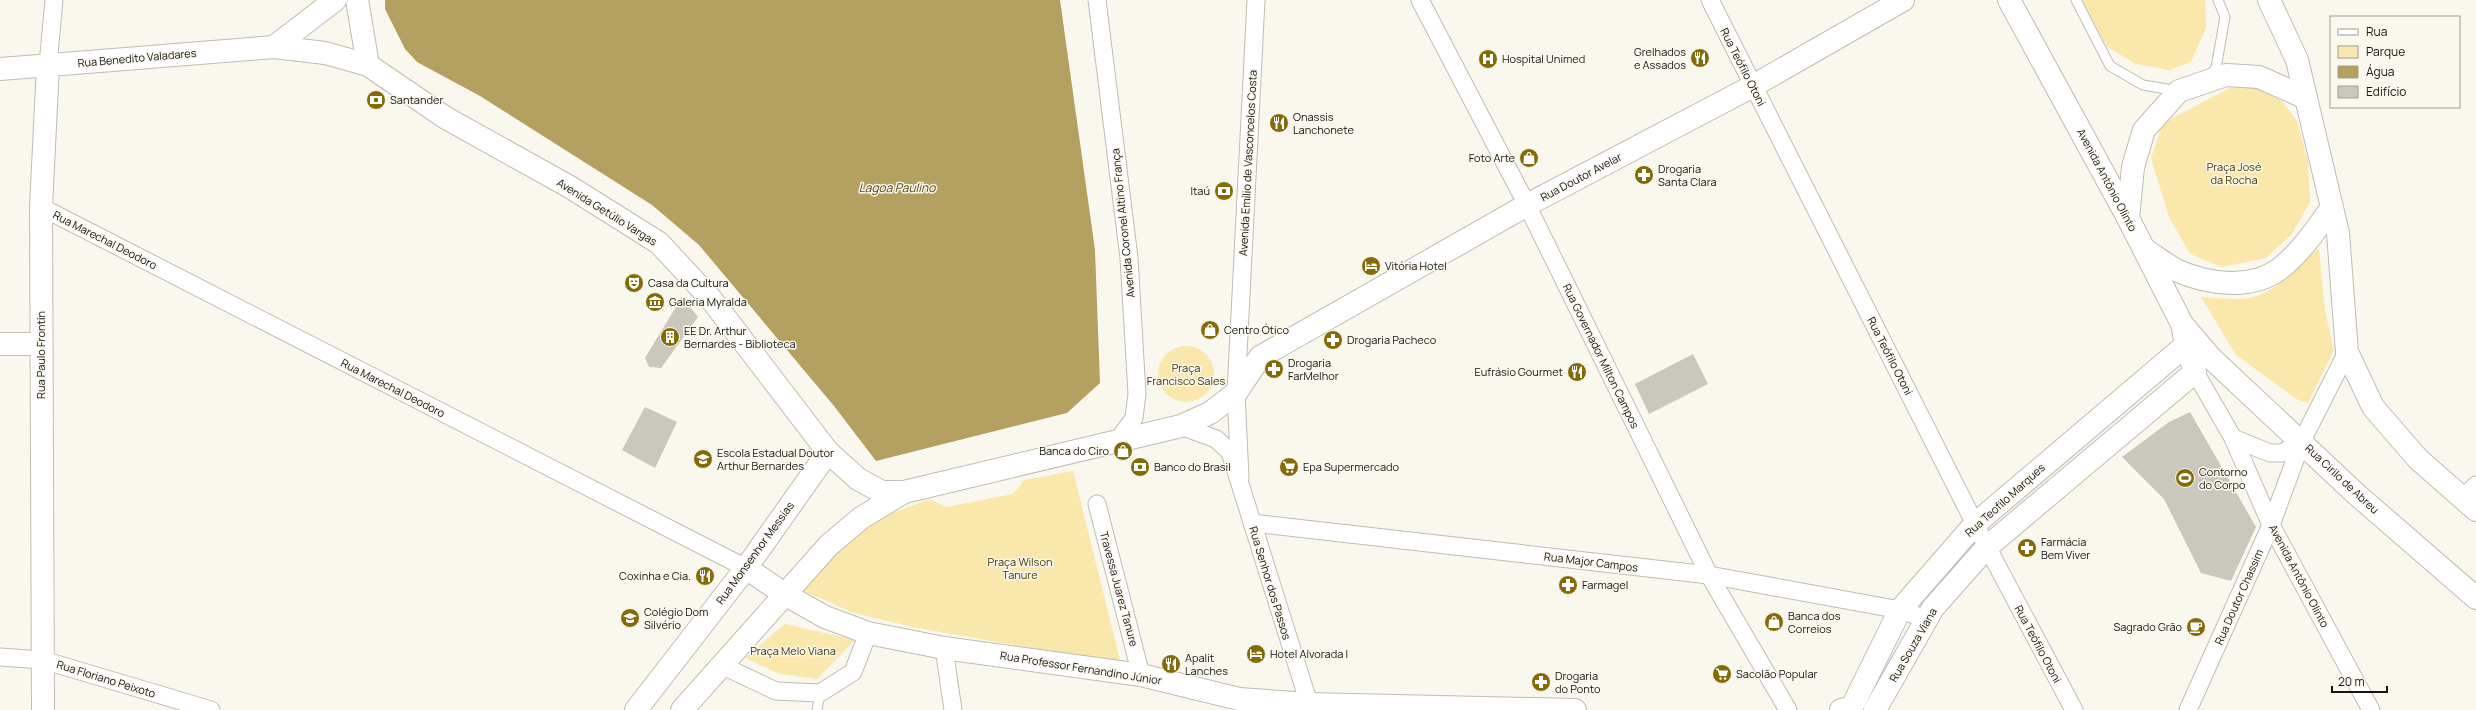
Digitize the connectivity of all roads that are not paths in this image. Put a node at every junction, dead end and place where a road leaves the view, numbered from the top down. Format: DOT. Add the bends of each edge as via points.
graph roads {
  1 [pos="54,0"];
  2 [pos="335,0"];
  3 [pos="356,0"];
  4 [pos="1097,0"];
  5 [pos="1256,0"];
  6 [pos="1420,0"];
  7 [pos="1710,0"];
  8 [pos="1903,0"];
  9 [pos="2009,0"];
  10 [pos="2076,0"];
  11 [pos="2218,0"];
  12 [pos="2269,0"];
  13 [pos="274,47"];
  14 [pos="48,65"];
  15 [pos="368,65"];
  16 [pos="0,70"];
  17 [pos="2204,83"];
  18 [pos="1753,86"];
  19 [pos="2179,92"];
  20 [pos="2306,98"];
  21 [pos="1527,205"];
  22 [pos="41,207"];
  23 [pos="2332,207"];
  24 [pos="2128,218"];
  25 [pos="2143,249"];
  26 [pos="2182,324"];
  27 [pos="0,344"];
  28 [pos="41,344"];
  29 [pos="2186,345"];
  30 [pos="2347,352"];
  31 [pos="2210,357"];
  32 [pos="2195,372"];
  33 [pos="1236,394"];
  34 [pos="1181,426"];
  35 [pos="2234,438"];
  36 [pos="1117,441"];
  37 [pos="2302,441"];
  38 [pos="828,452"];
  39 [pos="1240,478"];
  40 [pos="904,492"];
  41 [pos="2472,497"];
  42 [pos="1097,504"];
  43 [pos="1252,523"];
  44 [pos="1975,524"];
  45 [pos="2271,525"];
  46 [pos="1987,547"];
  47 [pos="746,568"];
  48 [pos="1709,575"];
  49 [pos="786,595"];
  50 [pos="2476,598"];
  51 [pos="1900,610"];
  52 [pos="1926,619"];
  53 [pos="868,633"];
  54 [pos="944,648"];
  55 [pos="0,657"];
  56 [pos="43,660"];
  57 [pos="723,666"];
  58 [pos="1141,675"];
  59 [pos="820,693"];
  60 [pos="1238,704"];
  61 [pos="1310,707"];
  62 [pos="1847,708"];
  63 [pos="43,710"];
  64 [pos="211,710"];
  65 [pos="636,710"];
  66 [pos="682,710"];
  67 [pos="816,710"];
  68 [pos="953,710"];
  69 [pos="1575,710"];
  70 [pos="1788,710"];
  71 [pos="1875,710"];
  72 [pos="2074,710"];
  73 [pos="2188,710"];
  74 [pos="2371,710"];
  1 -- 14 [label="street, Rua Paulo Frontin"];
  2 -- 13 [label="main road"];
  3 -- 15 [label="main road"];
  4 -- 36 [label="street, Avenida Coronel Altino França" via="1129,258 1137,394 1134,418"];
  5 -- 33 [label="street, Avenida Emílio de Vasconcelos Costa"];
  6 -- 21 [label="street, Rua Governador Milton Campos"];
  7 -- 18 [label="street, Rua Teófilo Otoni"];
  8 -- 18 [label="main road, Rua Doutor Avelar"];
  9 -- 24 [label="main road, Avenida Antônio Olinto"];
  10 -- 19 [label="lane" via="2110,66 2143,85"];
  11 -- 17 [label="lane" via="2225,17 2216,68"];
  12 -- 20 [label="main road" via="2297,60"];
  13 -- 14 [label="main road, Rua Benedito Valadares"];
  13 -- 15 [label="main road, Rua Benedito Valadares" via="325,53"];
  14 -- 16 [label="main road, Rua Benedito Valadares"];
  14 -- 22 [label="main road, Rua Paulo Frontin"];
  15 -- 38 [label="main road, Avenida Getúlio Vargas" via="446,118 570,187 659,243 711,299"];
  17 -- 19 [label="main road"];
  17 -- 20 [label="main road" via="2226,75 2259,77"];
  18 -- 21 [label="main road, Rua Doutor Avelar"];
  18 -- 44 [label="street, Rua Teófilo Otoni"];
  19 -- 24 [label="main road" via="2144,130 2133,167"];
  20 -- 23 [label="main road"];
  21 -- 33 [label="main road, Rua Doutor Avelar" via="1260,357"];
  21 -- 48 [label="street, Rua Governador Milton Campos"];
  22 -- 28 [label="main road, Rua Paulo Frontin"];
  22 -- 47 [label="street, Rua Marechal Deodoro"];
  23 -- 25 [label="main road" via="2314,233 2278,270 2248,284 2212,281 2178,271"];
  23 -- 30 [label="main road" via="2338,233"];
  24 -- 25 [label="main road, Avenida Antônio Olinto"];
  25 -- 26 [label="main road, Avenida Antônio Olinto"];
  26 -- 29 [label="main road"];
  26 -- 31 [label="main road, Avenida Antônio Olinto"];
  27 -- 28 [label="main road"];
  28 -- 56 [label="main road, Rua Paulo Frontin"];
  29 -- 32 [label="main road, Avenida Antônio Olinto"];
  29 -- 44 [label="main road, Rua Teofilo Marques"];
  30 -- 37 [label="street, Rua Doutor Chassim"];
  30 -- 41 [label="main road" via="2373,407 2418,459"];
  31 -- 37 [label="main road, Rua Cirilo de Abreu"];
  32 -- 35 [label="street, Avenida Antônio Olinto"];
  32 -- 46 [label="main road, Rua Teofilo Marques"];
  33 -- 34 [label="main road" via="1210,413"];
  33 -- 39 [label="street, Rua Senhor dos Passos"];
  34 -- 36 [label="main road"];
  34 -- 39 [label="street, Rua Senhor dos Passos" via="1216,439 1230,452"];
  35 -- 37 [label="street" via="2270,453 2282,453"];
  35 -- 45 [label="street, Avenida Antônio Olinto"];
  36 -- 40 [label="main road"];
  37 -- 45 [label="street, Rua Doutor Chassim"];
  37 -- 50 [label="main road, Rua Cirilo de Abreu" via="2355,493"];
  38 -- 40 [label="main road, Avenida Getúlio Vargas" via="858,479 882,492"];
  38 -- 47 [label="main road, Rua Monsenhor Messias"];
  39 -- 43 [label="street, Rua Senhor dos Passos"];
  40 -- 49 [label="main road" via="861,518 829,545"];
  42 -- 58 [label="street, Travessa Juarez Tanure"];
  43 -- 48 [label="street, Rua Major Campos"];
  43 -- 61 [label="street, Rua Senhor dos Passos"];
  44 -- 46 [label="street, Rua Teófilo Otoni"];
  44 -- 51 [label="main road, Rua Teofilo Marques"];
  45 -- 73 [label="street, Rua Doutor Chassim"];
  45 -- 74 [label="street, Avenida Antônio Olinto"];
  46 -- 52 [label="main road, Rua Souza Viana"];
  46 -- 72 [label="street, Rua Teófilo Otoni"];
  47 -- 49 [label="main road, Rua Professor Fernandino Júnior"];
  47 -- 65 [label="main road, Rua Monsenhor Messias"];
  48 -- 51 [label="street, Rua Major Campos"];
  48 -- 70 [label="street, Rua Governador Milton Campos"];
  49 -- 53 [label="main road, Rua Professor Fernandino Júnior" via="825,617"];
  49 -- 57 [label="main road"];
  51 -- 52 [label="street, Rua Major Campos"];
  51 -- 62 [label="main road, Rua Teofilo Marques"];
  52 -- 71 [label="main road, Rua Souza Viana"];
  53 -- 54 [label="main road, Rua Professor Fernandino Júnior"];
  53 -- 59 [label="street" via="853,672"];
  54 -- 58 [label="main road, Rua Professor Fernandino Júnior"];
  54 -- 68 [label="street"];
  55 -- 56 [label="street, Rua Floriano Peixoto"];
  56 -- 63 [label="main road, Rua Paulo Frontin"];
  56 -- 64 [label="street, Rua Floriano Peixoto"];
  57 -- 59 [label="street" via="776,691"];
  57 -- 66 [label="main road"];
  58 -- 60 [label="main road, Rua Professor Fernandino Júnior"];
  59 -- 67 [label="lane"];
  60 -- 61 [label="main road, Rua Professor Fernandino Júnior"];
  61 -- 69 [label="main road, Rua Professor Fernandino Júnior"];
}
